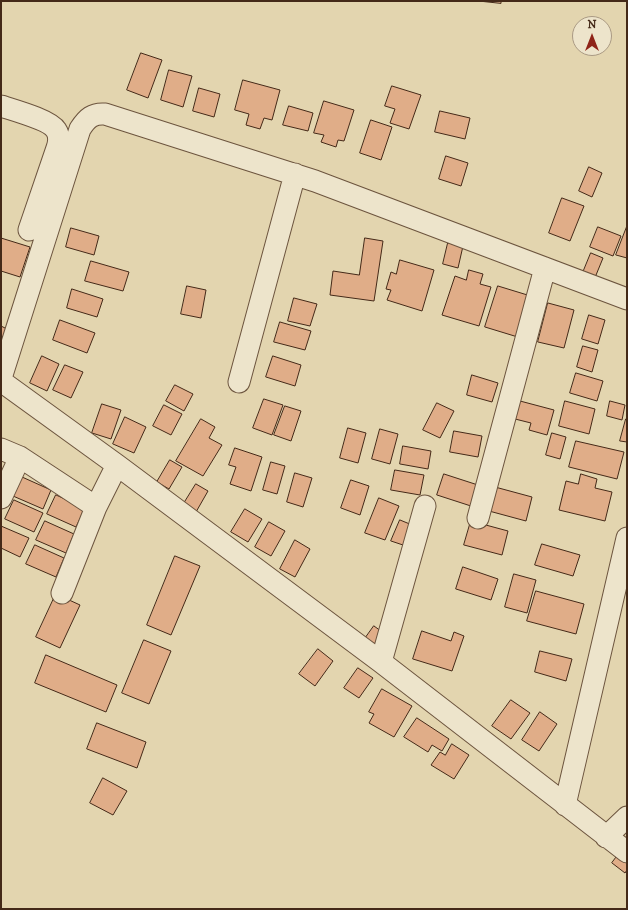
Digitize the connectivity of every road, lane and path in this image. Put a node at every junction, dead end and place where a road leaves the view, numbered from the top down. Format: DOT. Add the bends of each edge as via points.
graph roads {
  1 [pos="1,106"];
  2 [pos="295,174"];
  3 [pos="29,230"];
  4 [pos="545,268"];
  5 [pos="627,299"];
  6 [pos="1,379"];
  7 [pos="239,382"];
  8 [pos="1,448"];
  9 [pos="20,457"];
  10 [pos="114,472"];
  11 [pos="1,498"];
  12 [pos="425,506"];
  13 [pos="96,507"];
  14 [pos="478,518"];
  15 [pos="627,538"];
  16 [pos="62,593"];
  17 [pos="381,662"];
  18 [pos="565,805"];
  19 [pos="627,817"];
  20 [pos="606,836"];
  21 [pos="627,852"];
  1 -- 3 [label="street" via="50,124 57,130 57,148"];
  2 -- 4 [label="street"];
  2 -- 6 [label="street" via="105,114 91,116 80,128"];
  2 -- 7 [label="street"];
  4 -- 5 [label="street"];
  4 -- 14 [label="street"];
  6 -- 10 [label="street"];
  8 -- 9 [label="street"];
  9 -- 11 [label="street"];
  9 -- 13 [label="street"];
  10 -- 13 [label="street"];
  10 -- 17 [label="street"];
  12 -- 17 [label="street"];
  13 -- 16 [label="street"];
  15 -- 18 [label="street"];
  17 -- 18 [label="street"];
  18 -- 20 [label="street"];
  19 -- 20 [label="street"];
  20 -- 21 [label="street"];
}
